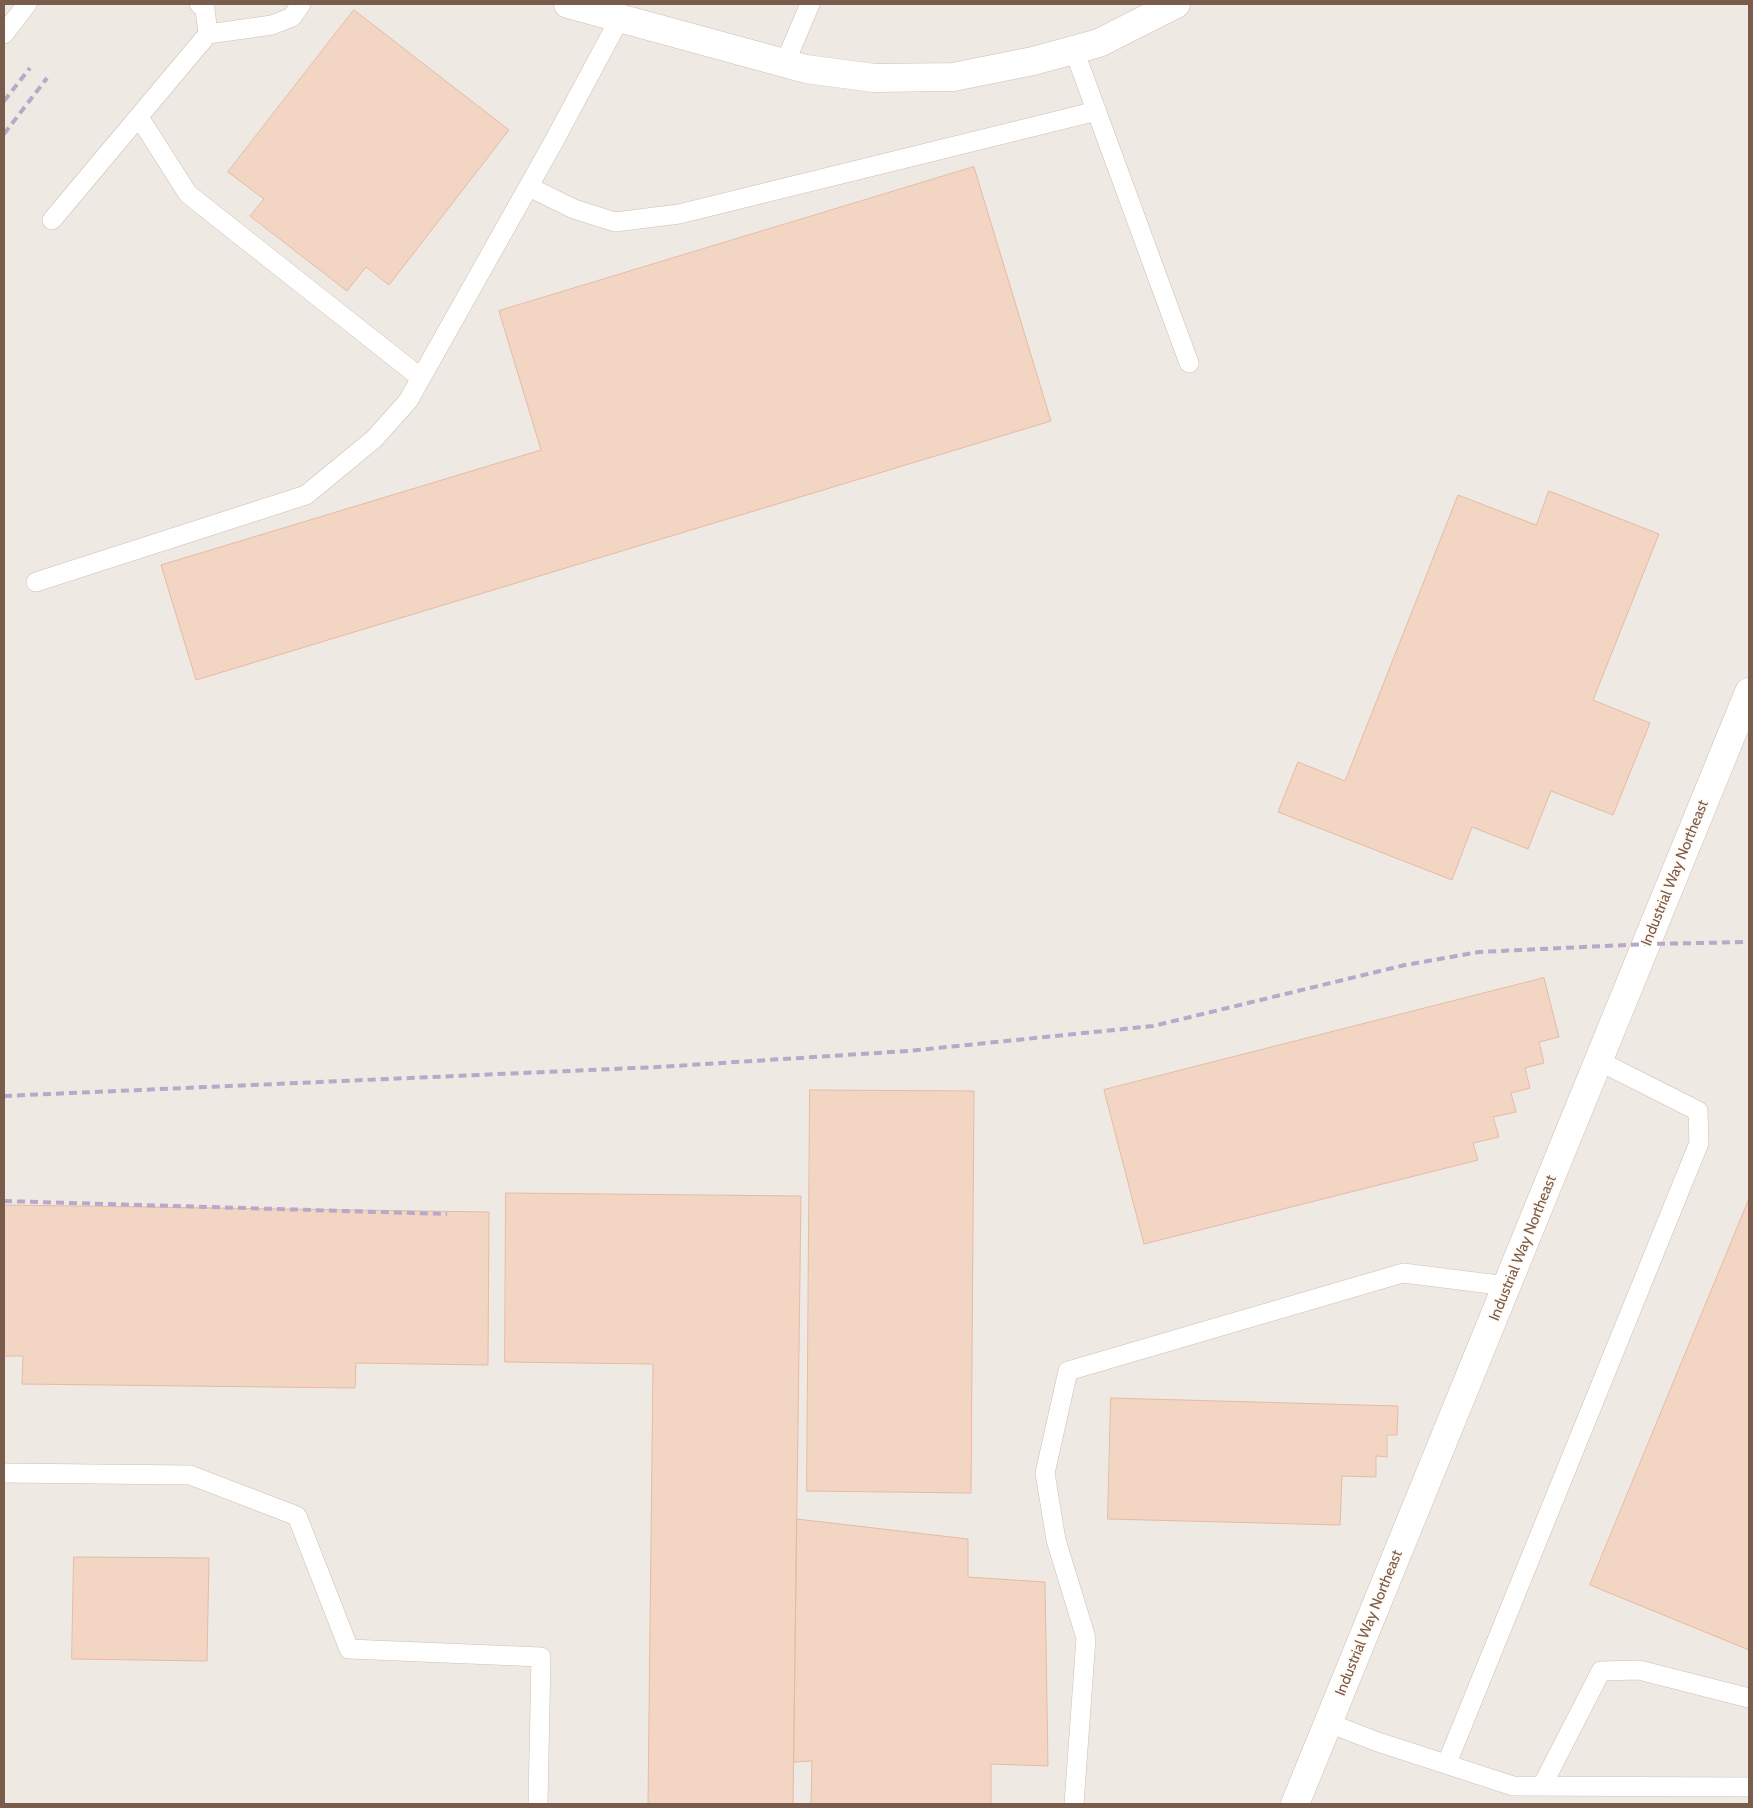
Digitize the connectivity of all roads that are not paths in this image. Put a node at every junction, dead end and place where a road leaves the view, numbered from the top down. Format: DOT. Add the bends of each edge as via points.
graph roads {
  1 [pos="27,4"];
  2 [pos="199,4"];
  3 [pos="301,4"];
  4 [pos="568,4"];
  5 [pos="810,4"];
  6 [pos="1176,4"];
  7 [pos="620,18"];
  8 [pos="4,34"];
  9 [pos="208,34"];
  10 [pos="1074,50"];
  11 [pos="785,63"];
  12 [pos="1097,111"];
  13 [pos="139,117"];
  14 [pos="529,187"];
  15 [pos="52,220"];
  16 [pos="1189,363"];
  17 [pos="421,378"];
  18 [pos="36,582"];
  19 [pos="1748,698"];
  20 [pos="1599,1061"];
  21 [pos="1507,1286"];
  22 [pos="4,1473"];
  23 [pos="1749,1698"];
  24 [pos="1328,1723"];
  25 [pos="1447,1764"];
  26 [pos="1542,1786"];
  27 [pos="1749,1787"];
  28 [pos="538,1804"];
  29 [pos="1074,1804"];
  30 [pos="1295,1804"];
  1 -- 8 [label="lane"];
  2 -- 9 [label="lane" via="205,8"];
  3 -- 9 [label="lane" via="292,17 272,25"];
  4 -- 7 [label="street"];
  5 -- 11 [label="lane"];
  6 -- 10 [label="street" via="1099,43"];
  7 -- 11 [label="street"];
  7 -- 14 [label="lane"];
  9 -- 13 [label="lane"];
  10 -- 11 [label="street" via="1033,62 953,76 874,78"];
  10 -- 12 [label="lane"];
  12 -- 14 [label="lane" via="679,214 615,222 574,209"];
  12 -- 16 [label="lane"];
  13 -- 15 [label="lane"];
  13 -- 17 [label="lane" via="188,194"];
  14 -- 17 [label="lane"];
  17 -- 18 [label="lane" via="408,401 374,439 306,495"];
  19 -- 20 [label="street, Industrial Way Northeast"];
  20 -- 21 [label="street, Industrial Way Northeast"];
  20 -- 25 [label="lane" via="1698,1111 1699,1143"];
  21 -- 24 [label="street, Industrial Way Northeast"];
  21 -- 29 [label="lane" via="1403,1272 1068,1371 1044,1474 1056,1540 1086,1638"];
  22 -- 28 [label="lane" via="190,1475 297,1516 349,1649 540,1657"];
  23 -- 26 [label="lane" via="1639,1670 1601,1671"];
  24 -- 25 [label="lane"];
  24 -- 30 [label="street, Industrial Way Northeast"];
  25 -- 26 [label="lane" via="1513,1786"];
  26 -- 27 [label="lane"];
}
